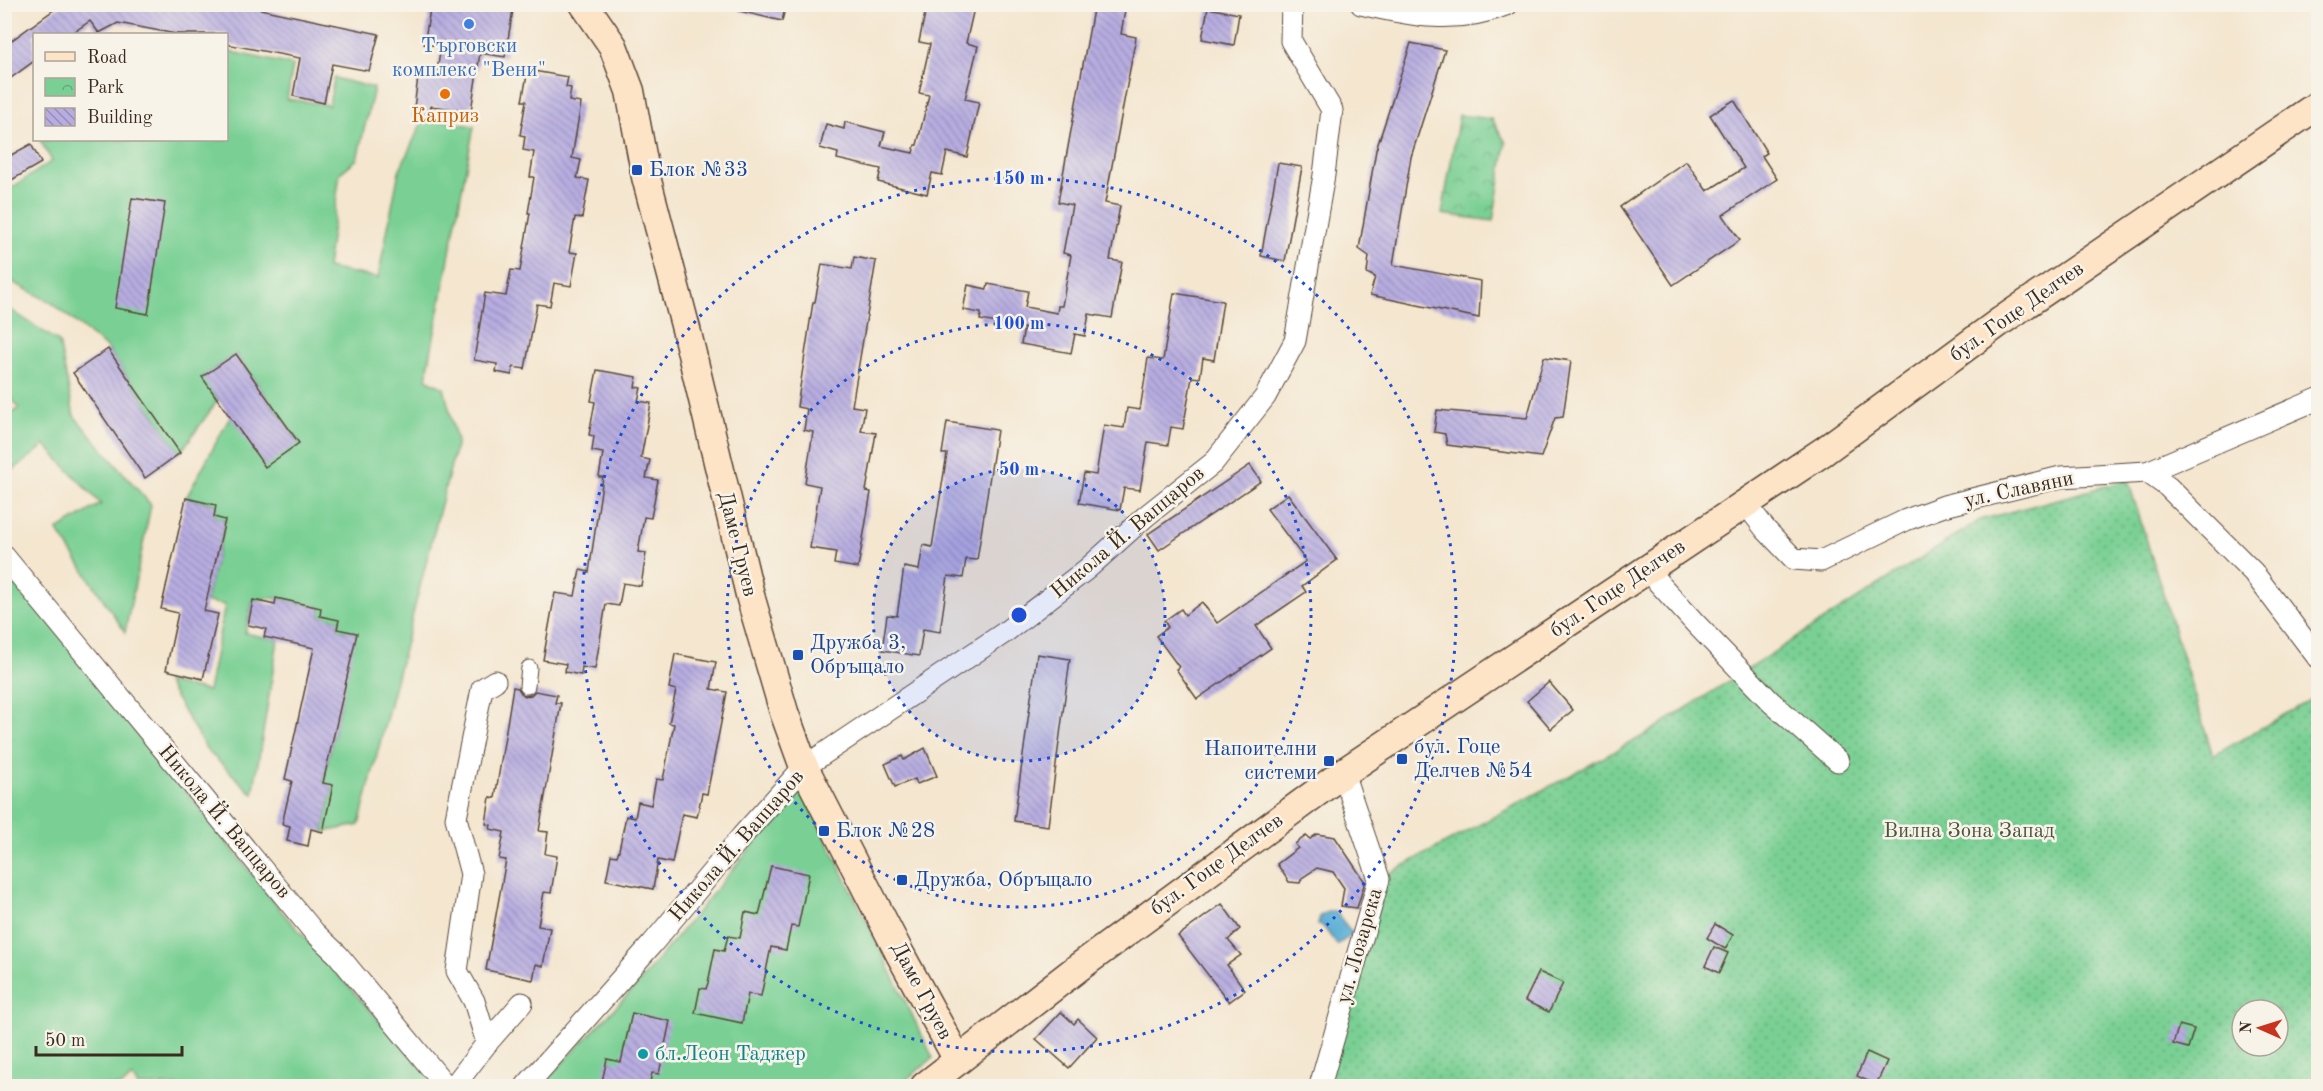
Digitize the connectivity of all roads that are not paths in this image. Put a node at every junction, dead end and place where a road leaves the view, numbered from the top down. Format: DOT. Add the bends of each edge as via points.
graph roads {
  1 [pos="584,4"];
  2 [pos="1292,4"];
  3 [pos="1360,4"];
  4 [pos="1508,4"];
  5 [pos="2318,105"];
  6 [pos="2319,399"];
  7 [pos="2147,472"];
  8 [pos="1746,504"];
  9 [pos="8,569"];
  10 [pos="1646,569"];
  11 [pos="2319,658"];
  12 [pos="529,668"];
  13 [pos="495,681"];
  14 [pos="527,686"];
  15 [pos="1838,761"];
  16 [pos="804,767"];
  17 [pos="1343,773"];
  18 [pos="522,1003"];
  19 [pos="487,1043"];
  20 [pos="958,1060"];
  21 [pos="446,1086"];
  22 [pos="454,1086"];
  23 [pos="526,1086"];
  24 [pos="925,1086"];
  25 [pos="1320,1086"];
  1 -- 16 [label="main road, Даме Груев" via="613,46 630,91 646,177 751,599"];
  2 -- 16 [label="street, Никола Й. Вапцаров" via="1291,41 1332,110 1295,341 1265,398 1213,463 1087,569 1004,633"];
  3 -- 4 [label="street" via="1430,18 1461,17"];
  5 -- 8 [label="main road, бул. Гоце Делчев" via="2001,321"];
  6 -- 7 [label="street, ул. Славяни"];
  7 -- 8 [label="street, ул. Славяни" via="2061,477 1944,506 1821,561 1794,559"];
  7 -- 11 [label="street" via="2168,487 2253,572"];
  8 -- 10 [label="main road, бул. Гоце Делчев"];
  9 -- 21 [label="street, Никола Й. Вапцаров"];
  10 -- 15 [label="street" via="1772,702"];
  10 -- 17 [label="main road, бул. Гоце Делчев"];
  12 -- 14 [label="street"];
  13 -- 19 [label="street" via="482,689 456,818 471,874 457,971 474,1001"];
  16 -- 20 [label="main road, Даме Груев"];
  16 -- 23 [label="street, Никола Й. Вапцаров"];
  17 -- 20 [label="main road, бул. Гоце Делчев"];
  17 -- 25 [label="street, ул. Лозарска" via="1379,879"];
  18 -- 19 [label="street"];
  19 -- 22 [label="street"];
  20 -- 24 [label="main road, бул. Гоце Делчев"];
}
